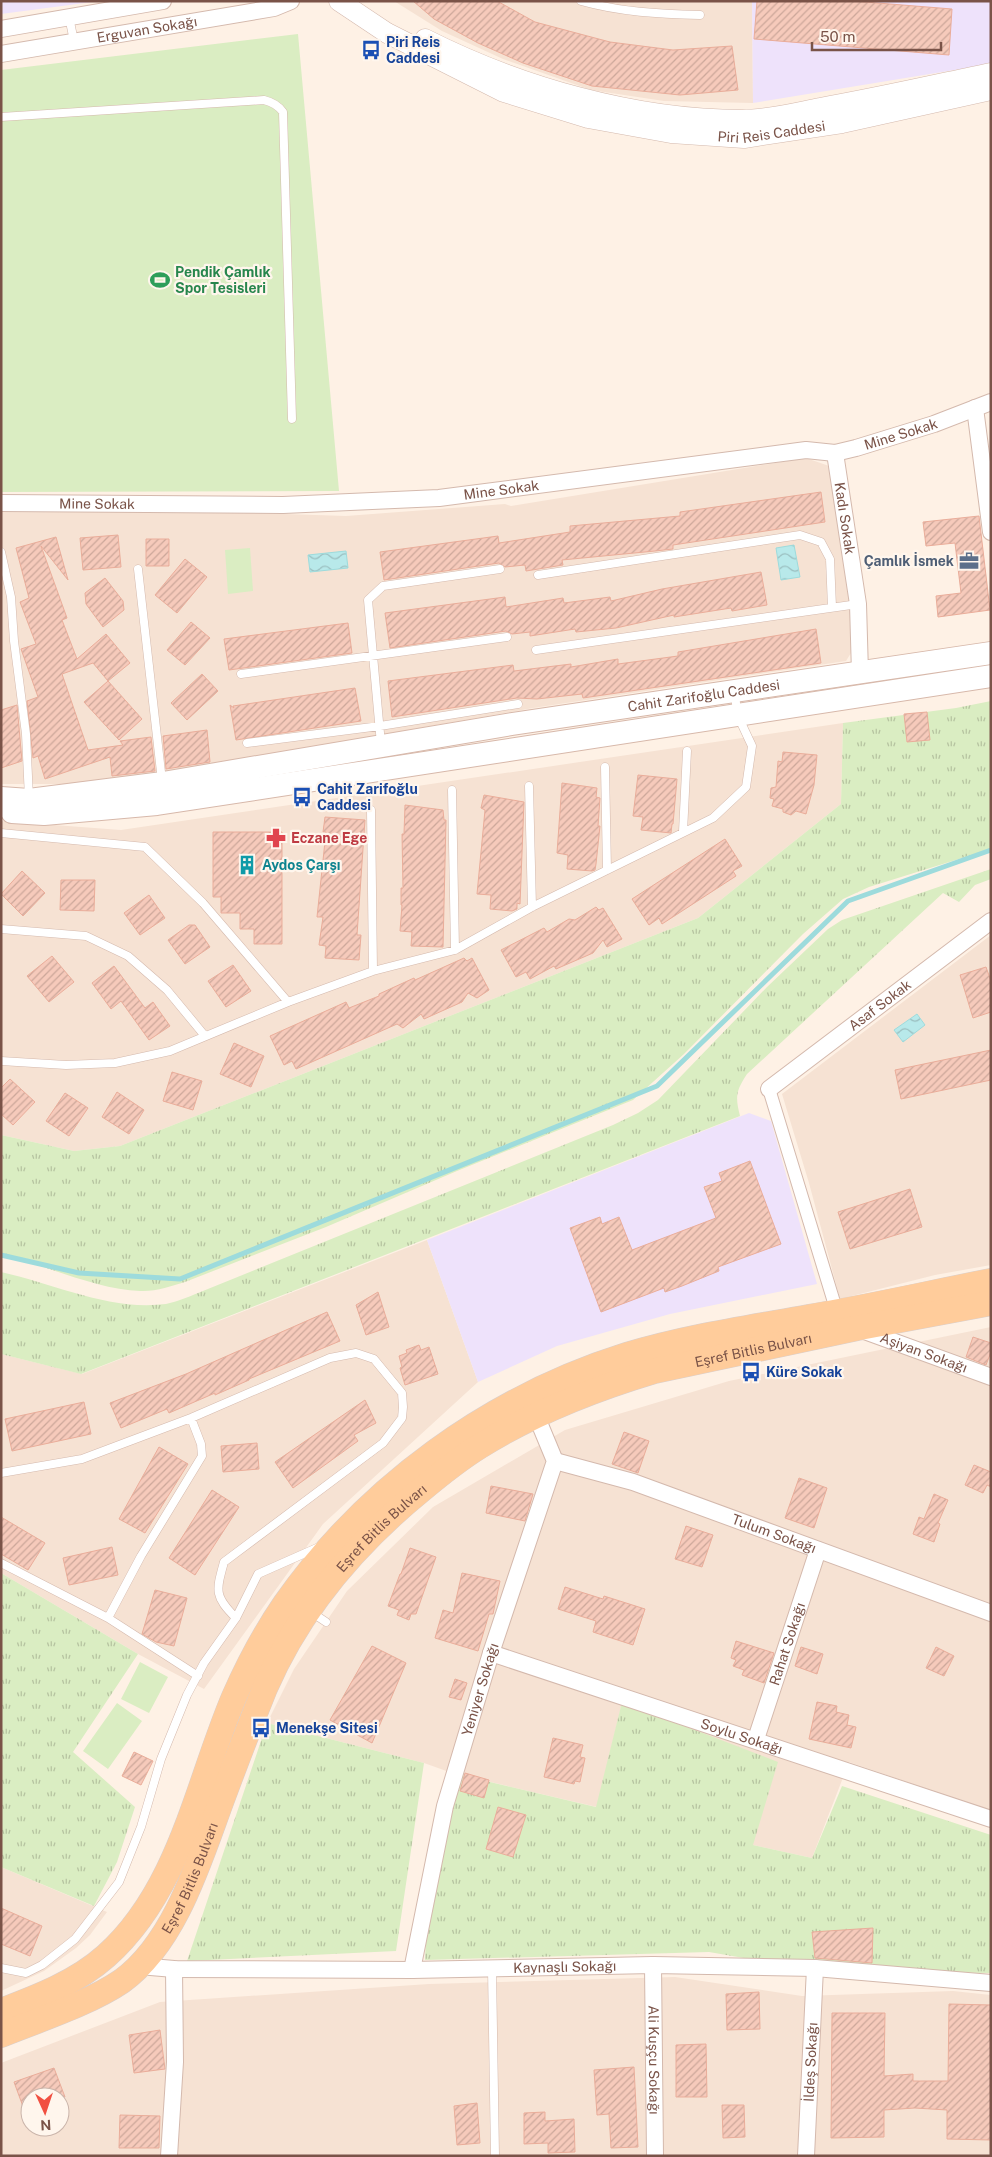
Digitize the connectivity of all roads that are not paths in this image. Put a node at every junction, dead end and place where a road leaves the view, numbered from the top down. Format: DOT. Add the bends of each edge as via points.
graph roads {
  1 [pos="163,1"];
  2 [pos="291,1"];
  3 [pos="339,1"];
  4 [pos="364,1"];
  5 [pos="581,1"];
  6 [pos="700,15"];
  7 [pos="69,17"];
  8 [pos="1,29"];
  9 [pos="74,42"];
  10 [pos="1,54"];
  11 [pos="991,73"];
  12 [pos="991,90"];
  13 [pos="1,117"];
  14 [pos="983,405"];
  15 [pos="292,419"];
  16 [pos="836,453"];
  17 [pos="1,503"];
  18 [pos="991,532"];
  19 [pos="1,552"];
  20 [pos="138,569"];
  21 [pos="500,569"];
  22 [pos="538,574"];
  23 [pos="858,604"];
  24 [pos="832,607"];
  25 [pos="506,637"];
  26 [pos="536,650"];
  27 [pos="991,653"];
  28 [pos="372,655"];
  29 [pos="860,673"];
  30 [pos="241,674"];
  31 [pos="991,676"];
  32 [pos="735,691"];
  33 [pos="862,696"];
  34 [pos="518,704"];
  35 [pos="736,714"];
  36 [pos="381,736"];
  37 [pos="247,743"];
  38 [pos="687,751"];
  39 [pos="604,767"];
  40 [pos="163,783"];
  41 [pos="529,786"];
  42 [pos="452,790"];
  43 [pos="1,798"];
  44 [pos="29,800"];
  45 [pos="371,810"];
  46 [pos="1,812"];
  47 [pos="683,832"];
  48 [pos="1,833"];
  49 [pos="607,870"];
  50 [pos="532,907"];
  51 [pos="991,921"];
  52 [pos="1,929"];
  53 [pos="455,950"];
  54 [pos="374,971"];
  55 [pos="288,1002"];
  56 [pos="205,1036"];
  57 [pos="1,1061"];
  58 [pos="769,1090"];
  59 [pos="991,1282"];
  60 [pos="991,1303"];
  61 [pos="838,1312"];
  62 [pos="857,1328"];
  63 [pos="991,1377"];
  64 [pos="532,1406"];
  65 [pos="191,1418"];
  66 [pos="555,1461"];
  67 [pos="1,1473"];
  68 [pos="339,1538"];
  69 [pos="818,1550"];
  70 [pos="1,1563"];
  71 [pos="991,1613"];
  72 [pos="108,1618"];
  73 [pos="236,1618"];
  74 [pos="491,1653"];
  75 [pos="198,1676"];
  76 [pos="756,1739"];
  77 [pos="991,1819"];
  78 [pos="653,1965"];
  79 [pos="139,1966"];
  80 [pos="1,1968"];
  81 [pos="816,1968"];
  82 [pos="174,1969"];
  83 [pos="492,1969"];
  84 [pos="412,1970"];
  85 [pos="991,1983"];
  86 [pos="1,2011"];
  87 [pos="1,2035"];
  88 [pos="169,2156"];
  89 [pos="495,2156"];
  90 [pos="655,2156"];
  91 [pos="806,2156"];
  1 -- 7 [label="street, Erguvan Sokağı"];
  2 -- 9 [label="street, Erguvan Sokağı" via="274,8"];
  3 -- 12 [label="street, Piri Reis Caddesi" via="387,33 504,92 588,118 671,134 744,138 842,123"];
  4 -- 11 [label="street, Piri Reis Caddesi" via="390,21 506,76 593,100 674,117 743,120 791,114"];
  5 -- 6 [label="lane" via="610,9"];
  7 -- 8 [label="street, Erguvan Sokağı"];
  7 -- 9 [label="lane"];
  9 -- 10 [label="street, Erguvan Sokağı"];
  13 -- 15 [label="lane" via="264,100 280,108 283,112"];
  14 -- 16 [label="street, Mine Sokak" via="934,424"];
  14 -- 18 [label="street"];
  16 -- 17 [label="street, Mine Sokak" via="806,450 439,498 283,505"];
  16 -- 23 [label="street, Kadı Sokak"];
  19 -- 44 [label="lane" via="11,597 26,734"];
  20 -- 40 [label="lane"];
  21 -- 28 [label="lane" via="383,586 368,600"];
  22 -- 24 [label="lane" via="800,535 821,542 830,559"];
  23 -- 24 [label="lane"];
  23 -- 29 [label="street, Kadı Sokak"];
  24 -- 26 [label="lane"];
  25 -- 28 [label="lane"];
  27 -- 29 [label="main road, Cahit Zarifoğlu Caddesi"];
  28 -- 30 [label="lane"];
  28 -- 36 [label="lane"];
  29 -- 32 [label="main road, Cahit Zarifoğlu Caddesi"];
  29 -- 33 [label="street"];
  31 -- 33 [label="main road, Cahit Zarifoğlu Caddesi"];
  32 -- 35 [label="lane"];
  32 -- 36 [label="main road, Cahit Zarifoğlu Caddesi" via="512,724"];
  33 -- 35 [label="main road, Cahit Zarifoğlu Caddesi"];
  34 -- 36 [label="lane"];
  35 -- 46 [label="main road, Cahit Zarifoğlu Caddesi" via="157,804 44,814"];
  35 -- 47 [label="lane" via="752,746 746,787 713,818"];
  36 -- 37 [label="lane"];
  36 -- 40 [label="main road, Cahit Zarifoğlu Caddesi"];
  38 -- 47 [label="lane"];
  39 -- 49 [label="lane"];
  40 -- 44 [label="main road, Cahit Zarifoğlu Caddesi"];
  41 -- 50 [label="lane"];
  42 -- 53 [label="lane"];
  43 -- 44 [label="main road, Cahit Zarifoğlu Caddesi"];
  45 -- 54 [label="lane"];
  47 -- 49 [label="lane"];
  48 -- 55 [label="lane" via="145,847 203,903"];
  49 -- 50 [label="lane"];
  50 -- 53 [label="lane"];
  51 -- 58 [label="street, Asaf Sokak"];
  52 -- 56 [label="lane" via="86,936 128,956 167,990"];
  53 -- 54 [label="lane"];
  54 -- 55 [label="lane"];
  55 -- 56 [label="lane"];
  56 -- 57 [label="lane" via="170,1050 115,1063 66,1065"];
  58 -- 61 [label="street"];
  59 -- 61 [label="main road, Eşref Bitlis Bulvarı"];
  60 -- 62 [label="main road, Eşref Bitlis Bulvarı"];
  61 -- 64 [label="main road, Eşref Bitlis Bulvarı" via="652,1348 594,1367"];
  62 -- 63 [label="street, Aşiyan Sokağı"];
  62 -- 64 [label="main road, Eşref Bitlis Bulvarı" via="654,1371 586,1395"];
  64 -- 66 [label="street"];
  64 -- 68 [label="main road, Eşref Bitlis Bulvarı" via="477,1424 430,1455 396,1482"];
  64 -- 79 [label="main road, Eşref Bitlis Bulvarı" via="441,1474 359,1546 317,1616 278,1657 267,1694 190,1884 170,1924"];
  65 -- 67 [label="lane" via="82,1458"];
  65 -- 72 [label="lane" via="202,1444 202,1456"];
  65 -- 73 [label="lane" via="330,1358 356,1353 374,1359 402,1393 402,1418 383,1443 224,1562 218,1595"];
  66 -- 69 [label="street, Tulum Sokağı" via="633,1482"];
  66 -- 74 [label="street, Yeniyer Sokağı"];
  68 -- 73 [label="lane" via="258,1574"];
  68 -- 86 [label="main road, Eşref Bitlis Bulvarı" via="285,1604 253,1658 235,1696 166,1876 136,1923 106,1956 86,1971 62,1986"];
  69 -- 71 [label="street, Tulum Sokağı"];
  69 -- 76 [label="street, Rahat Sokağı"];
  70 -- 72 [label="lane"];
  72 -- 75 [label="lane"];
  73 -- 75 [label="lane"];
  74 -- 76 [label="street, Soylu Sokağı"];
  74 -- 84 [label="street, Yeniyer Sokağı" via="444,1806"];
  75 -- 80 [label="lane" via="161,1760 119,1882 75,1939 42,1965 26,1973"];
  76 -- 77 [label="street, Soylu Sokağı"];
  78 -- 81 [label="street, Kaynaşlı Sokağı"];
  78 -- 83 [label="street, Kaynaşlı Sokağı"];
  78 -- 90 [label="street, Ali Kuşçu Sokağı"];
  79 -- 82 [label="street, Kaynaşlı Sokağı"];
  79 -- 87 [label="main road, Eşref Bitlis Bulvarı" via="104,1992"];
  81 -- 85 [label="street, Kaynaşlı Sokağı"];
  81 -- 91 [label="street, İldeş Sokağı"];
  82 -- 84 [label="street, Kaynaşlı Sokağı"];
  82 -- 88 [label="street" via="175,2062"];
  83 -- 84 [label="street, Kaynaşlı Sokağı"];
  83 -- 89 [label="lane"];
}
